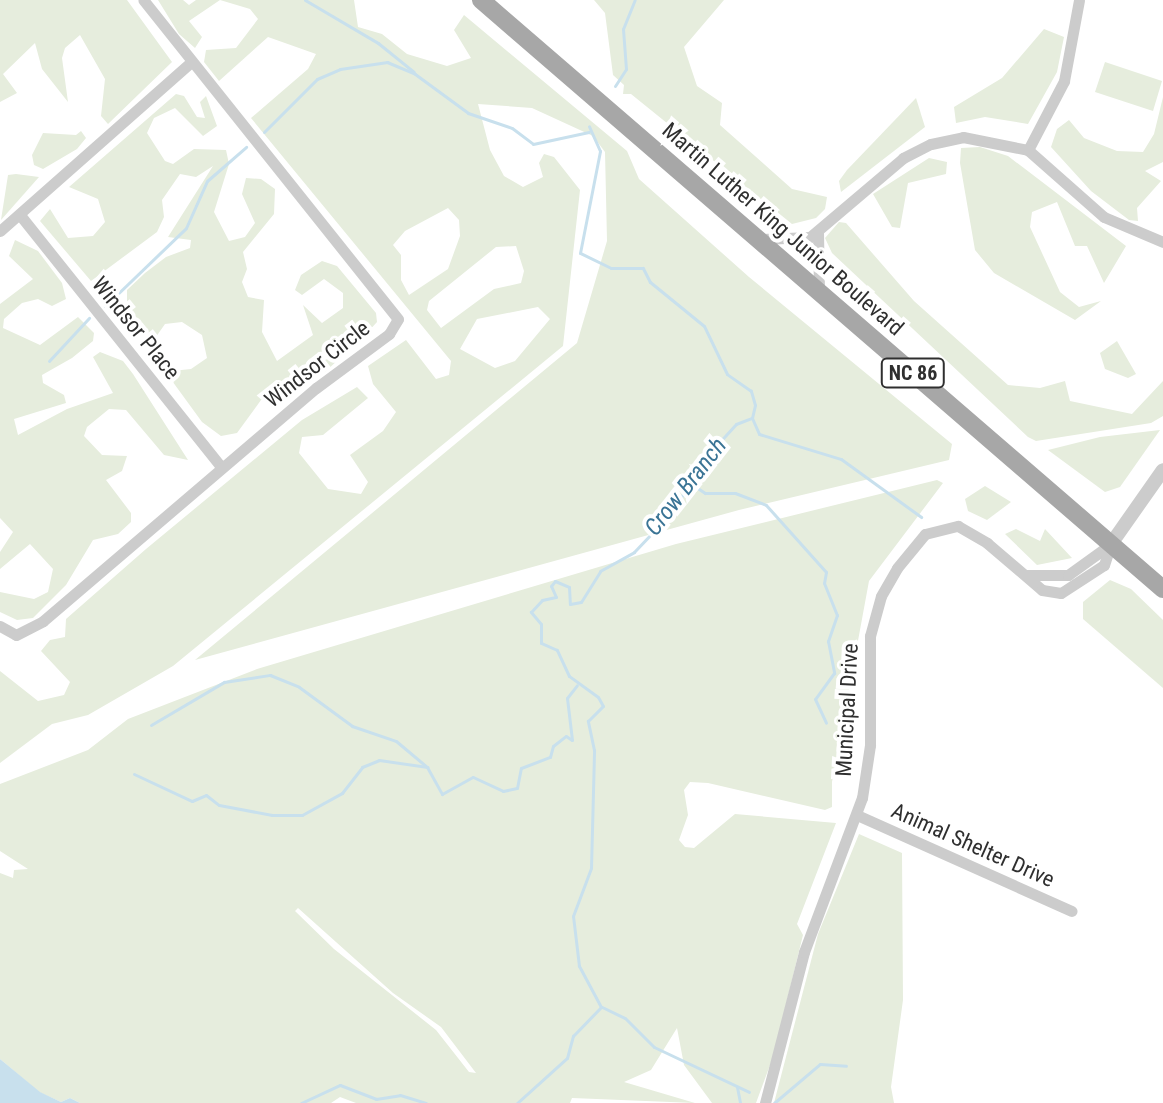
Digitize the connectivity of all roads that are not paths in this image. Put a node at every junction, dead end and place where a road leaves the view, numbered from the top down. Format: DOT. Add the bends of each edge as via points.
graph roads {
  1 [pos="143,0"];
  2 [pos="481,0"];
  3 [pos="1079,0"];
  4 [pos="191,62"];
  5 [pos="1028,150"];
  6 [pos="20,215"];
  7 [pos="0,231"];
  8 [pos="818,232"];
  9 [pos="759,239"];
  10 [pos="1163,242"];
  11 [pos="819,291"];
  12 [pos="221,467"];
  13 [pos="1163,470"];
  14 [pos="1111,544"];
  15 [pos="1163,589"];
  16 [pos="0,626"];
  17 [pos="857,815"];
  18 [pos="1072,911"];
  19 [pos="765,1103"];
  1 -- 4 [label="street, Windsor Circle"];
  2 -- 9 [label="main road, Martin Luther King Junior Boulevard / NC 86"];
  3 -- 5 [label="street" via="1064,81"];
  4 -- 6 [label="street"];
  4 -- 12 [label="street, Windsor Circle" via="398,319 389,334"];
  5 -- 8 [label="street" via="982,138 931,144 903,158"];
  5 -- 10 [label="street" via="1104,217"];
  6 -- 7 [label="street"];
  6 -- 12 [label="street, Windsor Place"];
  8 -- 9 [label="street" via="803,238"];
  8 -- 11 [label="street"];
  9 -- 11 [label="main road, Martin Luther King Junior Boulevard / NC 86"];
  11 -- 14 [label="main road, Martin Luther King Junior Boulevard / NC 86"];
  12 -- 16 [label="street, Windsor Circle" via="31,630 16,635"];
  13 -- 14 [label="street"];
  14 -- 15 [label="main road, Martin Luther King Junior Boulevard / NC 86"];
  14 -- 17 [label="street, Municipal Drive" via="1104,565 1075,588 1049,593 958,526 935,529 909,549 881,596 870,636 870,745"];
  17 -- 18 [label="street, Animal Shelter Drive"];
  17 -- 19 [label="street, Municipal Drive" via="804,952"];
}
